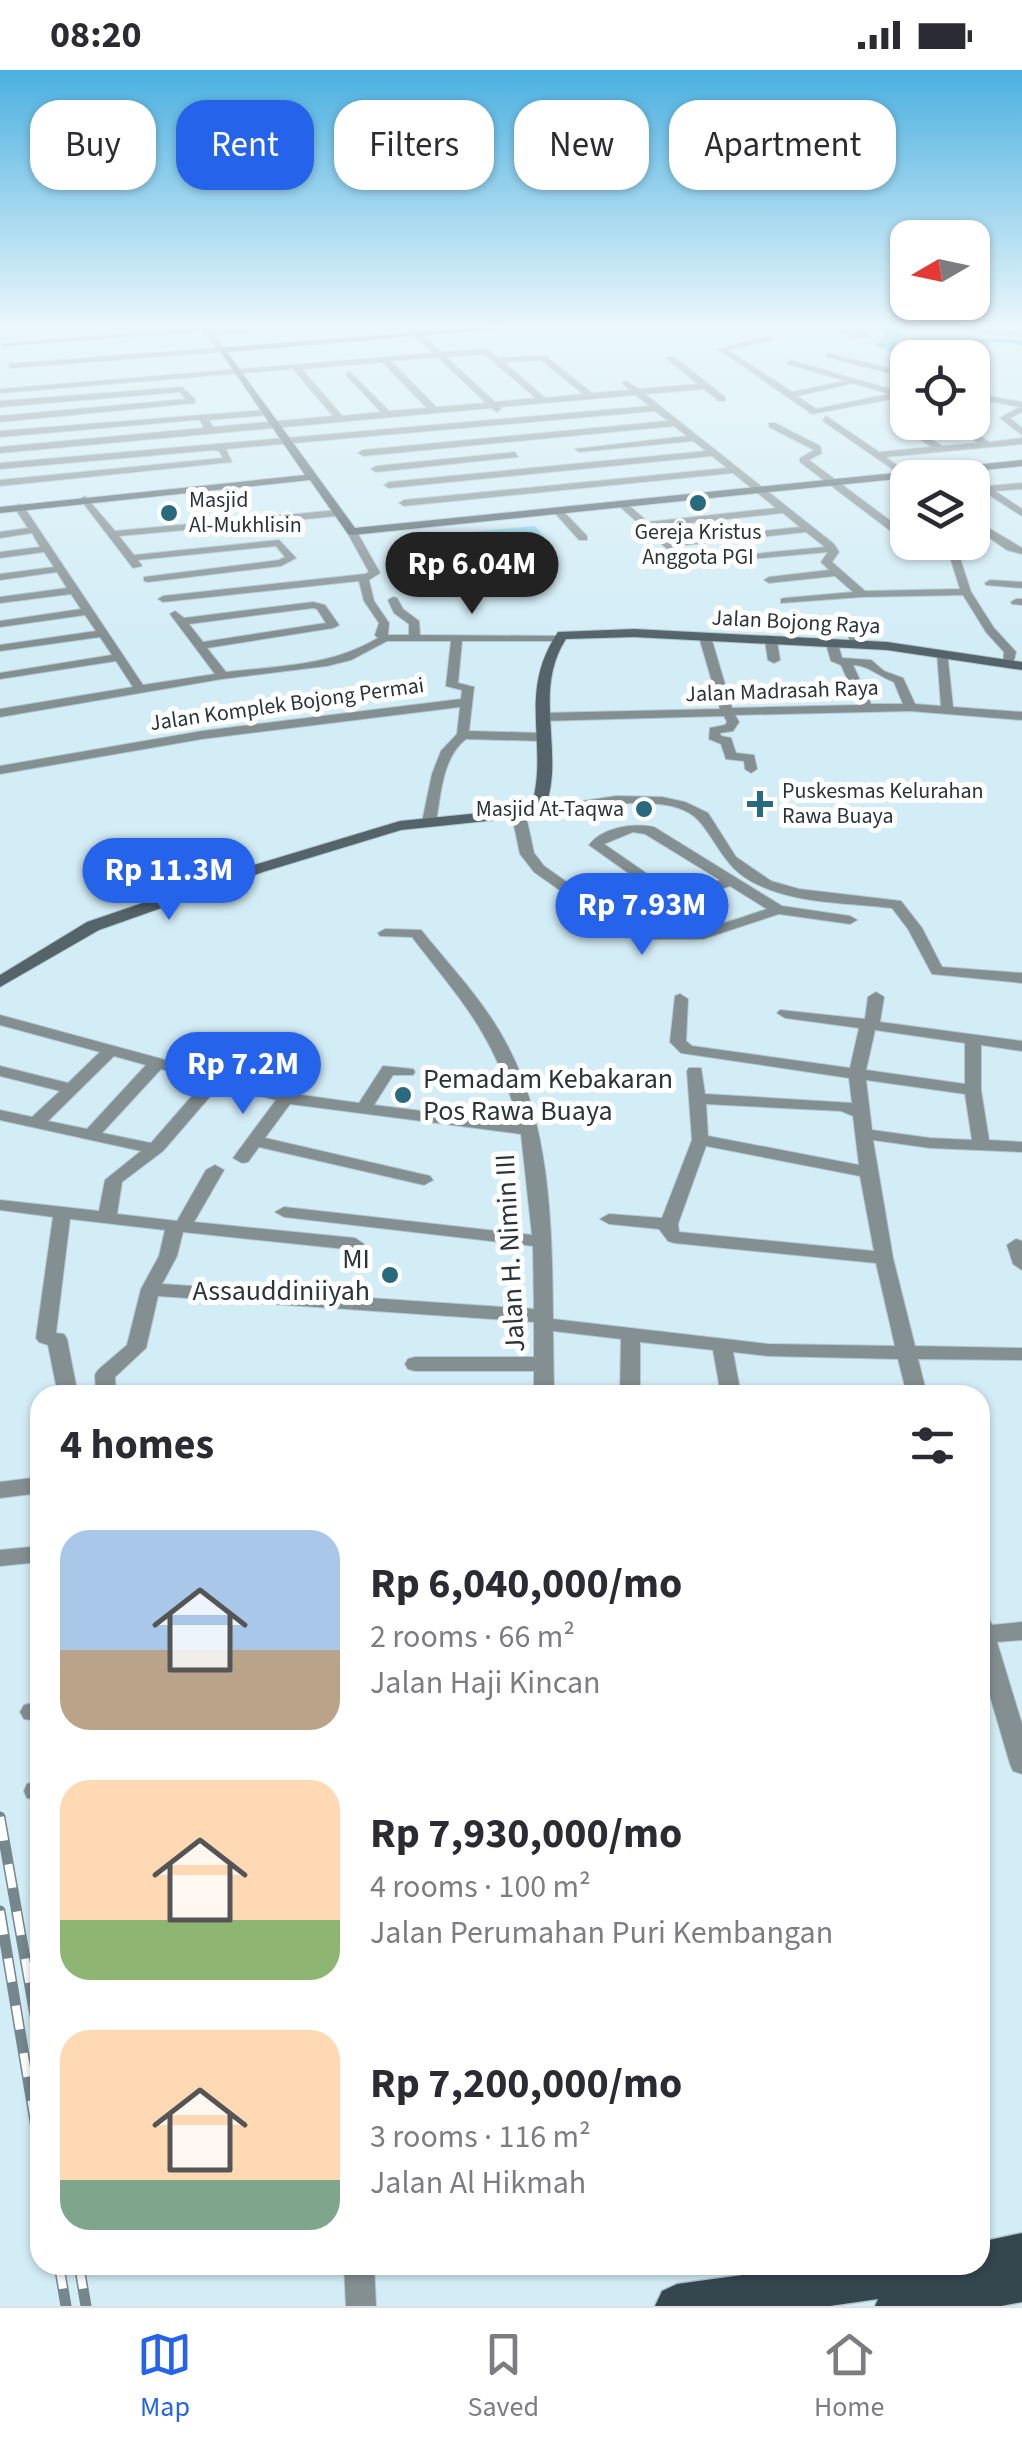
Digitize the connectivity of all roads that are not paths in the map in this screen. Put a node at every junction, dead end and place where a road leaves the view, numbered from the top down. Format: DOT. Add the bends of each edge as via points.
graph roads {
  1 [pos="54,429"];
  2 [pos="94,429"];
  3 [pos="217,429"];
  4 [pos="278,429"];
  5 [pos="432,429"];
  6 [pos="518,429"];
  7 [pos="611,429"];
  8 [pos="684,429"];
  9 [pos="779,429"];
  10 [pos="841,429"];
  11 [pos="210,430"];
  12 [pos="0,434"];
  13 [pos="563,434"];
  14 [pos="350,437"];
  15 [pos="526,437"];
  16 [pos="695,438"];
  17 [pos="500,440"];
  18 [pos="926,440"];
  19 [pos="981,440"];
  20 [pos="100,441"];
  21 [pos="1022,441"];
  22 [pos="288,443"];
  23 [pos="988,444"];
  24 [pos="219,448"];
  25 [pos="579,449"];
  26 [pos="940,449"];
  27 [pos="0,450"];
  28 [pos="363,452"];
  29 [pos="714,453"];
  30 [pos="515,455"];
  31 [pos="878,456"];
  32 [pos="103,457"];
  33 [pos="1022,463"];
  34 [pos="890,464"];
  35 [pos="596,465"];
  36 [pos="0,466"];
  37 [pos="990,466"];
  38 [pos="561,468"];
  39 [pos="376,469"];
  40 [pos="735,470"];
  41 [pos="531,471"];
  42 [pos="109,473"];
  43 [pos="312,477"];
  44 [pos="890,477"];
  45 [pos="833,482"];
  46 [pos="0,484"];
  47 [pos="389,485"];
  48 [pos="579,485"];
  49 [pos="1022,486"];
  50 [pos="990,489"];
  51 [pos="760,490"];
  52 [pos="990,492"];
  53 [pos="124,495"];
  54 [pos="85,499"];
  55 [pos="404,503"];
  56 [pos="622,504"];
  57 [pos="600,506"];
  58 [pos="19,507"];
  59 [pos="0,510"];
  60 [pos="558,510"];
  61 [pos="783,510"];
  62 [pos="1022,513"];
  63 [pos="338,514"];
  64 [pos="645,524"];
  65 [pos="421,525"];
  66 [pos="890,525"];
  67 [pos="807,528"];
  68 [pos="34,530"];
  69 [pos="352,532"];
  70 [pos="990,533"];
  71 [pos="113,534"];
  72 [pos="0,535"];
  73 [pos="584,538"];
  74 [pos="666,544"];
  75 [pos="46,549"];
  76 [pos="1022,551"];
  77 [pos="831,553"];
  78 [pos="0,555"];
  79 [pos="131,558"];
  80 [pos="957,560"];
  81 [pos="60,568"];
  82 [pos="839,572"];
  83 [pos="0,577"];
  84 [pos="363,578"];
  85 [pos="148,579"];
  86 [pos="769,580"];
  87 [pos="990,583"];
  88 [pos="1022,586"];
  89 [pos="74,590"];
  90 [pos="966,592"];
  91 [pos="862,594"];
  92 [pos="163,599"];
  93 [pos="0,600"];
  94 [pos="393,600"];
  95 [pos="785,601"];
  96 [pos="88,611"];
  97 [pos="848,618"];
  98 [pos="181,622"];
  99 [pos="0,624"];
  100 [pos="103,633"];
  101 [pos="563,636"];
  102 [pos="385,638"];
  103 [pos="414,638"];
  104 [pos="457,638"];
  105 [pos="705,638"];
  106 [pos="771,641"];
  107 [pos="832,644"];
  108 [pos="857,644"];
  109 [pos="200,646"];
  110 [pos="0,648"];
  111 [pos="943,653"];
  112 [pos="119,658"];
  113 [pos="774,660"];
  114 [pos="846,662"];
  115 [pos="1007,664"];
  116 [pos="1022,666"];
  117 [pos="0,676"];
  118 [pos="223,676"];
  119 [pos="140,689"];
  120 [pos="468,702"];
  121 [pos="866,707"];
  122 [pos="910,707"];
  123 [pos="948,709"];
  124 [pos="0,712"];
  125 [pos="727,712"];
  126 [pos="1022,716"];
  127 [pos="542,717"];
  128 [pos="462,735"];
  129 [pos="541,737"];
  130 [pos="751,769"];
  131 [pos="0,770"];
  132 [pos="538,812"];
  133 [pos="518,816"];
  134 [pos="429,822"];
  135 [pos="732,881"];
  136 [pos="676,900"];
  137 [pos="778,910"];
  138 [pos="850,920"];
  139 [pos="613,921"];
  140 [pos="385,933"];
  141 [pos="1022,978"];
  142 [pos="0,982"];
  143 [pos="876,997"];
  144 [pos="680,998"];
  145 [pos="785,1013"];
  146 [pos="0,1020"];
  147 [pos="870,1025"];
  148 [pos="974,1039"];
  149 [pos="1022,1046"];
  150 [pos="112,1049"];
  151 [pos="158,1062"];
  152 [pos="0,1071"];
  153 [pos="407,1072"];
  154 [pos="695,1072"];
  155 [pos="858,1072"];
  156 [pos="215,1080"];
  157 [pos="73,1089"];
  158 [pos="973,1090"];
  159 [pos="286,1098"];
  160 [pos="696,1099"];
  161 [pos="362,1110"];
  162 [pos="861,1113"];
  163 [pos="0,1115"];
  164 [pos="36,1123"];
  165 [pos="530,1130"];
  166 [pos="864,1134"];
  167 [pos="91,1135"];
  168 [pos="254,1140"];
  169 [pos="700,1140"];
  170 [pos="981,1146"];
  171 [pos="1022,1147"];
  172 [pos="153,1148"];
  173 [pos="242,1158"];
  174 [pos="215,1170"];
  175 [pos="868,1172"];
  176 [pos="424,1180"];
  177 [pos="0,1206"];
  178 [pos="284,1212"];
  179 [pos="62,1214"];
  180 [pos="107,1219"];
  181 [pos="609,1219"];
  182 [pos="669,1224"];
  183 [pos="179,1227"];
  184 [pos="540,1241"];
  185 [pos="355,1244"];
  186 [pos="884,1258"];
  187 [pos="150,1289"];
  188 [pos="543,1320"];
  189 [pos="631,1333"];
  190 [pos="722,1346"];
  191 [pos="1022,1354"];
  192 [pos="906,1355"];
  193 [pos="415,1364"];
  194 [pos="543,1364"];
  195 [pos="66,1385"];
  196 [pos="105,1385"];
  197 [pos="544,1385"];
  198 [pos="630,1385"];
  199 [pos="728,1385"];
  200 [pos="914,1385"];
  201 [pos="30,1487"];
  202 [pos="0,1490"];
  203 [pos="30,1555"];
  204 [pos="0,1558"];
  205 [pos="990,1630"];
  206 [pos="1022,1631"];
  207 [pos="990,1645"];
  208 [pos="1022,1764"];
  209 [pos="1022,2254"];
  210 [pos="990,2260"];
  211 [pos="360,2275"];
  212 [pos="894,2275"];
  213 [pos="1022,2280"];
  214 [pos="361,2306"];
  215 [pos="678,2306"];
  216 [pos="897,2306"];
  1 -- 12 [label="street"];
  2 -- 20 [label="street"];
  3 -- 11 [label="street"];
  4 -- 22 [label="street"];
  5 -- 14 [label="street"];
  6 -- 15 [label="street"];
  7 -- 13 [label="street"];
  8 -- 16 [label="street"];
  9 -- 45 [label="street" via="817,448 803,460"];
  10 -- 31 [label="street"];
  11 -- 20 [label="street"];
  13 -- 15 [label="street"];
  13 -- 25 [label="street"];
  14 -- 22 [label="street"];
  14 -- 28 [label="street"];
  15 -- 17 [label="street"];
  16 -- 25 [label="street"];
  16 -- 29 [label="street"];
  17 -- 28 [label="street"];
  17 -- 30 [label="street"];
  18 -- 26 [label="street"];
  19 -- 23 [label="street"];
  20 -- 27 [label="street"];
  20 -- 32 [label="street"];
  21 -- 23 [label="street"];
  22 -- 24 [label="street"];
  22 -- 43 [label="street"];
  23 -- 26 [label="street"];
  24 -- 32 [label="street"];
  24 -- 42 [label="street" via="228,462"];
  25 -- 35 [label="street"];
  26 -- 31 [label="street"];
  28 -- 39 [label="street"];
  29 -- 35 [label="street"];
  29 -- 40 [label="street"];
  30 -- 39 [label="street"];
  30 -- 41 [label="street"];
  31 -- 34 [label="street"];
  32 -- 36 [label="street"];
  32 -- 42 [label="street"];
  33 -- 37 [label="street"];
  35 -- 38 [label="street"];
  38 -- 41 [label="street"];
  38 -- 48 [label="street"];
  39 -- 47 [label="street"];
  40 -- 48 [label="street"];
  40 -- 51 [label="street"];
  41 -- 47 [label="street"];
  42 -- 46 [label="street"];
  42 -- 53 [label="street"];
  43 -- 53 [label="street"];
  43 -- 63 [label="street"];
  44 -- 45 [label="street"];
  45 -- 51 [label="street"];
  45 -- 66 [label="street"];
  47 -- 55 [label="street"];
  48 -- 55 [label="street"];
  48 -- 57 [label="street"];
  49 -- 50 [label="street"];
  51 -- 56 [label="street"];
  51 -- 61 [label="street"];
  52 -- 62 [label="street"];
  53 -- 54 [label="street"];
  54 -- 58 [label="street"];
  54 -- 71 [label="street"];
  55 -- 65 [label="street"];
  56 -- 57 [label="street"];
  56 -- 64 [label="street"];
  57 -- 60 [label="street"];
  58 -- 59 [label="street"];
  58 -- 68 [label="street"];
  60 -- 65 [label="street"];
  60 -- 73 [label="street"];
  61 -- 64 [label="street"];
  61 -- 67 [label="street"];
  63 -- 69 [label="street"];
  63 -- 71 [label="street"];
  64 -- 74 [label="street"];
  65 -- 69 [label="street"];
  67 -- 74 [label="street"];
  67 -- 77 [label="street"];
  68 -- 72 [label="street"];
  68 -- 75 [label="street"];
  69 -- 84 [label="street" via="375,573"];
  70 -- 76 [label="street"];
  71 -- 79 [label="street"];
  74 -- 77 [label="street" via="690,564"];
  75 -- 78 [label="street"];
  75 -- 81 [label="street"];
  77 -- 82 [label="street" via="826,562"];
  79 -- 85 [label="street"];
  79 -- 85 [label="street" via="269,543 284,545 291,558"];
  80 -- 90 [label="street"];
  81 -- 83 [label="street"];
  81 -- 89 [label="street"];
  82 -- 86 [label="street"];
  82 -- 91 [label="street"];
  84 -- 92 [label="street"];
  84 -- 102 [label="street"];
  85 -- 92 [label="street"];
  87 -- 88 [label="street"];
  89 -- 93 [label="street"];
  89 -- 96 [label="street"];
  90 -- 91 [label="street"];
  90 -- 115 [label="street" via="1010,652"];
  91 -- 95 [label="street"];
  92 -- 98 [label="street"];
  94 -- 103 [label="street" via="413,620"];
  96 -- 99 [label="street"];
  96 -- 100 [label="street"];
  97 -- 108 [label="street"];
  98 -- 109 [label="street"];
  98 -- 109 [label="street" via="318,606 333,626"];
  100 -- 110 [label="street"];
  100 -- 112 [label="street"];
  101 -- 104 [label="street"];
  101 -- 105 [label="street, Jalan Bojong Raya"];
  101 -- 127 [label="street" via="542,678"];
  102 -- 103 [label="street"];
  102 -- 118 [label="street" via="335,663"];
  103 -- 104 [label="street"];
  104 -- 120 [label="street" via="452,686 468,687"];
  105 -- 106 [label="street, Jalan Bojong Raya"];
  105 -- 125 [label="street"];
  106 -- 107 [label="street, Jalan Bojong Raya"];
  106 -- 113 [label="street"];
  107 -- 108 [label="street, Jalan Bojong Raya"];
  107 -- 114 [label="street" via="836,659"];
  108 -- 111 [label="street, Jalan Bojong Raya"];
  109 -- 118 [label="street"];
  111 -- 115 [label="street, Jalan Bojong Raya"];
  111 -- 123 [label="street"];
  112 -- 117 [label="street"];
  112 -- 119 [label="street"];
  114 -- 121 [label="street"];
  114 -- 122 [label="street" via="869,663 900,680"];
  115 -- 116 [label="street, Jalan Bojong Raya"];
  118 -- 119 [label="street"];
  119 -- 124 [label="street"];
  120 -- 128 [label="street"];
  120 -- 131 [label="street, Jalan Komplek Bojong Permai" via="202,735"];
  121 -- 122 [label="street, Jalan Madrasah Raya"];
  121 -- 125 [label="street, Jalan Madrasah Raya"];
  122 -- 123 [label="street, Jalan Madrasah Raya"];
  123 -- 126 [label="street, Jalan Madrasah Raya"];
  125 -- 127 [label="street, Jalan Madrasah Raya"];
  125 -- 130 [label="street" via="734,722 714,730 715,739 728,741 730,756 750,757"];
  127 -- 129 [label="street"];
  128 -- 129 [label="street"];
  128 -- 134 [label="street" via="442,764"];
  129 -- 132 [label="street"];
  132 -- 133 [label="street"];
  132 -- 141 [label="street" via="640,799 693,810 730,860 766,884 896,904 937,971"];
  133 -- 134 [label="street"];
  133 -- 139 [label="street" via="532,862"];
  134 -- 142 [label="street" via="337,844 114,917"];
  135 -- 136 [label="street"];
  135 -- 136 [label="street" via="645,828 596,843"];
  135 -- 137 [label="street"];
  136 -- 139 [label="street"];
  137 -- 138 [label="street"];
  137 -- 139 [label="street" via="693,936 642,936"];
  140 -- 165 [label="street, Jalan H. Nimin III" via="416,933 476,1011 504,1053"];
  143 -- 147 [label="street"];
  144 -- 155 [label="street" via="682,1047 759,1052"];
  145 -- 147 [label="street"];
  146 -- 150 [label="street"];
  147 -- 148 [label="street"];
  147 -- 155 [label="street"];
  148 -- 149 [label="street"];
  148 -- 158 [label="street"];
  150 -- 151 [label="street"];
  150 -- 157 [label="street"];
  151 -- 156 [label="street"];
  151 -- 167 [label="street"];
  152 -- 157 [label="street"];
  153 -- 161 [label="street" via="388,1068"];
  154 -- 160 [label="street"];
  155 -- 158 [label="street"];
  155 -- 162 [label="street"];
  156 -- 159 [label="street"];
  156 -- 172 [label="street"];
  157 -- 164 [label="street"];
  158 -- 170 [label="street"];
  159 -- 161 [label="street"];
  159 -- 168 [label="street"];
  160 -- 162 [label="street" via="844,1106"];
  160 -- 169 [label="street"];
  161 -- 165 [label="street"];
  162 -- 166 [label="street"];
  163 -- 164 [label="street"];
  164 -- 167 [label="street"];
  165 -- 184 [label="street, Jalan H. Nimin III"];
  166 -- 170 [label="street"];
  166 -- 175 [label="street"];
  167 -- 172 [label="street"];
  168 -- 173 [label="street"];
  168 -- 176 [label="street"];
  169 -- 175 [label="street"];
  169 -- 182 [label="street"];
  170 -- 171 [label="street"];
  172 -- 180 [label="street" via="114,1180"];
  174 -- 183 [label="street"];
  175 -- 186 [label="street"];
  177 -- 179 [label="street"];
  178 -- 184 [label="street"];
  179 -- 180 [label="street"];
  179 -- 195 [label="street" via="46,1338 57,1339"];
  180 -- 183 [label="street"];
  181 -- 182 [label="street"];
  182 -- 186 [label="street" via="674,1238"];
  183 -- 185 [label="street"];
  183 -- 187 [label="street"];
  184 -- 188 [label="street, Jalan H. Nimin III"];
  186 -- 192 [label="street"];
  187 -- 188 [label="street"];
  187 -- 196 [label="street" via="136,1348 105,1376"];
  188 -- 189 [label="street"];
  188 -- 194 [label="street, Jalan H. Nimin III"];
  189 -- 190 [label="street"];
  189 -- 198 [label="street"];
  190 -- 192 [label="street"];
  190 -- 199 [label="street"];
  191 -- 192 [label="street"];
  192 -- 200 [label="street"];
  193 -- 194 [label="street"];
  194 -- 197 [label="street, Jalan H. Nimin III"];
  201 -- 202 [label="street"];
  203 -- 204 [label="street"];
  205 -- 206 [label="street"];
  207 -- 208 [label="street"];
  209 -- 210 [label="main road"];
  211 -- 214 [label="street"];
  212 -- 215 [label="main road"];
  213 -- 216 [label="main road"];
}
